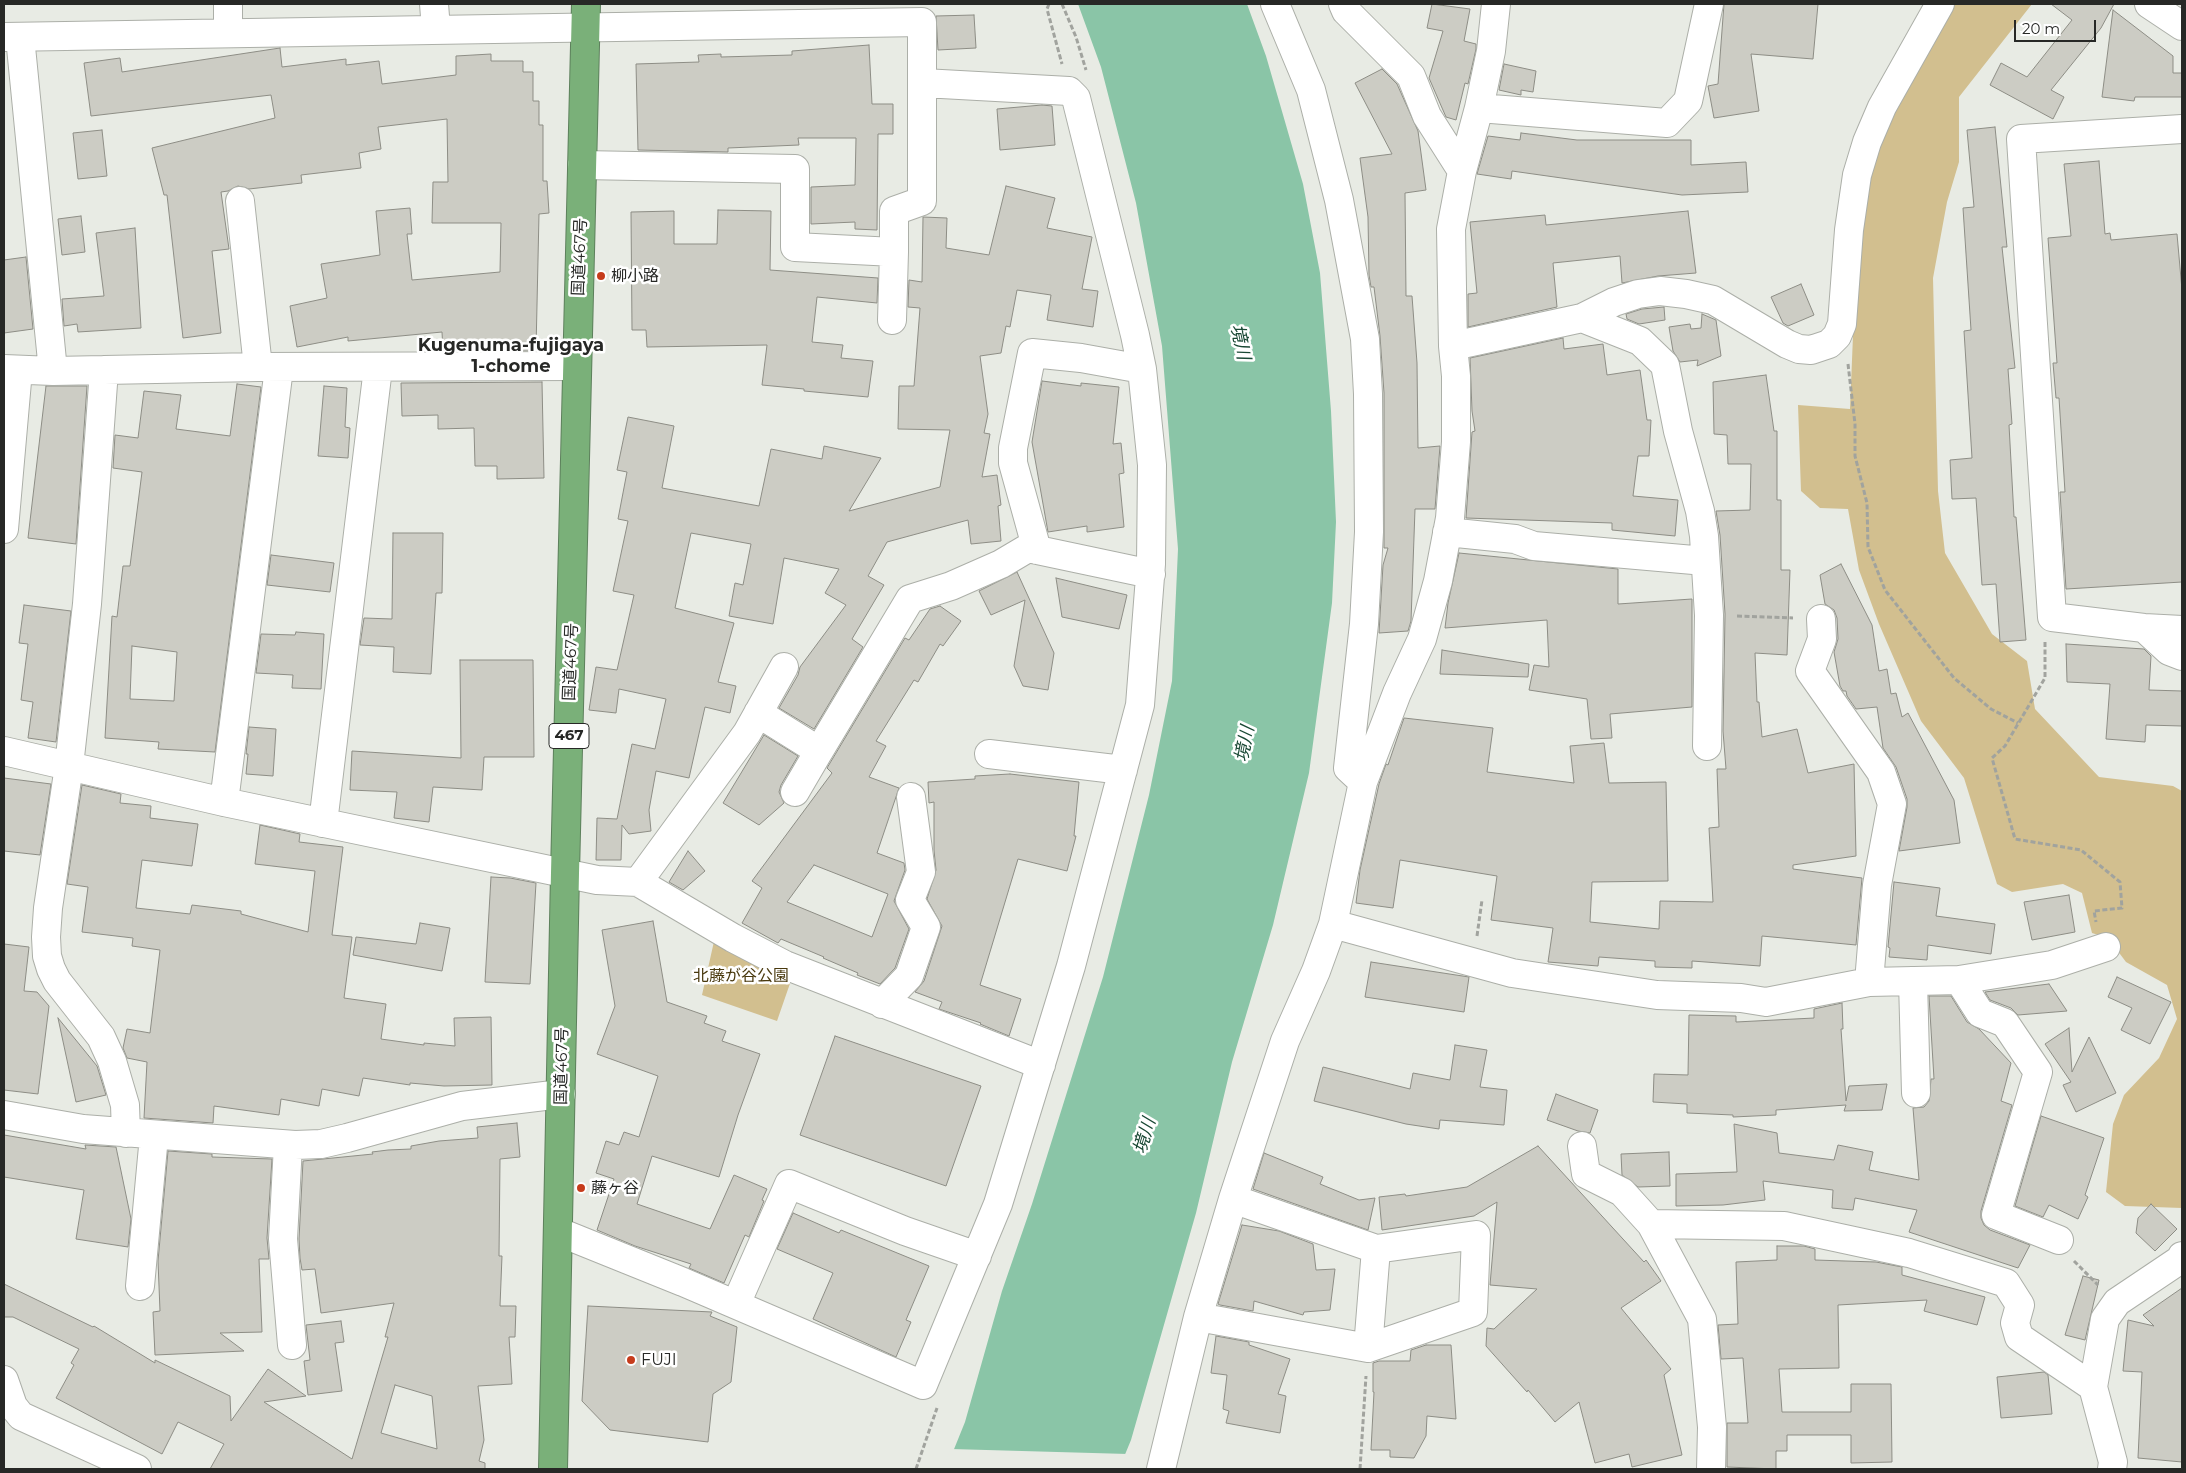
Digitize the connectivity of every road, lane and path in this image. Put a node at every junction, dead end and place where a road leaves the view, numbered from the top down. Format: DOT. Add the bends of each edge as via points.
graph roads {
  1 [pos="228,4"];
  2 [pos="1049,4"];
  3 [pos="1275,4"];
  4 [pos="1343,4"];
  5 [pos="1496,4"];
  6 [pos="1709,4"];
  7 [pos="1940,4"];
  8 [pos="2149,4"];
  9 [pos="586,15"];
  10 [pos="435,16"];
  11 [pos="2182,26"];
  12 [pos="228,33"];
  13 [pos="12,37"];
  14 [pos="923,83"];
  15 [pos="1069,91"];
  16 [pos="1479,108"];
  17 [pos="2182,129"];
  18 [pos="582,165"];
  19 [pos="1462,171"];
  20 [pos="240,201"];
  21 [pos="894,252"];
  22 [pos="1582,318"];
  23 [pos="892,320"];
  24 [pos="1830,344"];
  25 [pos="1453,346"];
  26 [pos="577,366"];
  27 [pos="268,368"];
  28 [pos="378,368"];
  29 [pos="1142,369"];
  30 [pos="11,370"];
  31 [pos="104,370"];
  32 [pos="53,371"];
  33 [pos="4,528"];
  34 [pos="1447,532"];
  35 [pos="1037,550"];
  36 [pos="1705,561"];
  37 [pos="1150,574"];
  38 [pos="1709,615"];
  39 [pos="1780,617"];
  40 [pos="1821,619"];
  41 [pos="2144,628"];
  42 [pos="2182,630"];
  43 [pos="2045,643"];
  44 [pos="2182,656"];
  45 [pos="784,668"];
  46 [pos="758,713"];
  47 [pos="2018,723"];
  48 [pos="1707,746"];
  49 [pos="4,751"];
  50 [pos="819,751"];
  51 [pos="989,754"];
  52 [pos="70,766"];
  53 [pos="1123,770"];
  54 [pos="1363,782"];
  55 [pos="795,792"];
  56 [pos="911,797"];
  57 [pos="224,802"];
  58 [pos="323,822"];
  59 [pos="565,873"];
  60 [pos="638,882"];
  61 [pos="1482,900"];
  62 [pos="2122,908"];
  63 [pos="1333,924"];
  64 [pos="2106,947"];
  65 [pos="1474,962"];
  66 [pos="1959,980"];
  67 [pos="1913,981"];
  68 [pos="1869,982"];
  69 [pos="882,1004"];
  70 [pos="1041,1065"];
  71 [pos="1916,1092"];
  72 [pos="561,1094"];
  73 [pos="4,1115"];
  74 [pos="126,1133"];
  75 [pos="154,1136"];
  76 [pos="288,1145"];
  77 [pos="1582,1146"];
  78 [pos="1233,1199"];
  79 [pos="1651,1224"];
  80 [pos="559,1232"];
  81 [pos="2059,1240"];
  82 [pos="1376,1249"];
  83 [pos="977,1256"];
  84 [pos="2182,1256"];
  85 [pos="140,1286"];
  86 [pos="736,1304"];
  87 [pos="1198,1317"];
  88 [pos="292,1345"];
  89 [pos="1368,1348"];
  90 [pos="4,1380"];
  91 [pos="2093,1387"];
  92 [pos="137,1469"];
  93 [pos="553,1469"];
  94 [pos="1161,1469"];
  95 [pos="1360,1469"];
  96 [pos="1711,1469"];
  97 [pos="2112,1469"];
  1 -- 12 [label="street"];
  2 -- 15 [label="path" via="1047,9"];
  3 -- 54 [label="street" via="1311,90 1339,200 1365,339 1370,532 1364,624 1348,768"];
  4 -- 19 [label="street" via="1346,11 1411,76 1427,116"];
  5 -- 16 [label="street" via="1491,51"];
  6 -- 16 [label="street" via="1688,101 1667,122"];
  7 -- 24 [label="street" via="1882,107 1856,175 1842,324"];
  8 -- 11 [label="street"];
  9 -- 10 [label="street"];
  9 -- 14 [label="street" via="922,22"];
  9 -- 18 [label="highway, 国道467号 / 467"];
  10 -- 12 [label="street"];
  12 -- 13 [label="street"];
  13 -- 32 [label="street"];
  14 -- 15 [label="street"];
  14 -- 21 [label="street" via="922,201 894,211"];
  15 -- 29 [label="street" via="1076,98"];
  16 -- 19 [label="street"];
  17 -- 41 [label="street" via="2021,139 2052,617"];
  18 -- 21 [label="street" via="795,169 795,247"];
  18 -- 26 [label="highway, 国道467号 / 467"];
  19 -- 25 [label="street" via="1452,229"];
  20 -- 27 [label="street"];
  21 -- 23 [label="street"];
  22 -- 24 [label="street" via="1614,302 1660,291 1713,300 1799,349 1811,350"];
  22 -- 25 [label="street"];
  22 -- 36 [label="street" via="1640,341 1665,365 1678,431 1700,511"];
  24 -- 47 [label="path" via="1847,358 1855,424 1855,456 1866,503 1868,546 1885,590 1954,678 1991,709"];
  25 -- 34 [label="street" via="1456,442"];
  26 -- 28 [label="street"];
  26 -- 59 [label="highway, 国道467号 / 467"];
  27 -- 28 [label="street"];
  27 -- 31 [label="street"];
  27 -- 57 [label="street"];
  28 -- 58 [label="street"];
  29 -- 35 [label="street" via="1032,353 1013,448 1013,463"];
  29 -- 37 [label="street" via="1152,465"];
  30 -- 32 [label="street"];
  30 -- 33 [label="street"];
  31 -- 32 [label="street"];
  31 -- 52 [label="street" via="87,604"];
  34 -- 36 [label="street" via="1516,539 1534,546"];
  34 -- 54 [label="street" via="1438,582 1422,639 1397,693"];
  35 -- 37 [label="street"];
  35 -- 50 [label="street" via="1028,548 951,586 910,599"];
  36 -- 38 [label="street"];
  37 -- 53 [label="street" via="1140,704"];
  38 -- 39 [label="path"];
  38 -- 48 [label="street"];
  40 -- 68 [label="street" via="1822,639 1810,671 1881,772 1892,804 1877,885"];
  41 -- 42 [label="street"];
  41 -- 44 [label="street" via="2169,651"];
  43 -- 47 [label="path" via="2045,678"];
  45 -- 46 [label="street"];
  46 -- 50 [label="street"];
  46 -- 60 [label="street" via="747,733"];
  47 -- 62 [label="path" via="2005,746 1992,758 2015,839 2080,850 2120,882"];
  49 -- 52 [label="street"];
  50 -- 55 [label="street"];
  51 -- 53 [label="street"];
  52 -- 57 [label="street"];
  52 -- 74 [label="street" via="48,908 47,956 58,981 101,1037 112,1061 125,1105"];
  53 -- 70 [label="street"];
  54 -- 63 [label="street"];
  56 -- 69 [label="street" via="921,872 910,900 926,927 909,976"];
  57 -- 58 [label="street"];
  58 -- 59 [label="street"];
  59 -- 60 [label="street" via="597,880"];
  59 -- 72 [label="highway, 国道467号 / 467"];
  60 -- 69 [label="street" via="785,965"];
  61 -- 65 [label="path"];
  63 -- 65 [label="street"];
  63 -- 78 [label="street" via="1285,1041"];
  64 -- 66 [label="street" via="2052,966"];
  65 -- 68 [label="street" via="1512,973 1658,996 1741,998 1766,1002"];
  66 -- 67 [label="street"];
  66 -- 81 [label="street" via="1980,1013 2005,1023 2038,1072 1996,1215"];
  67 -- 68 [label="street"];
  67 -- 71 [label="street"];
  69 -- 70 [label="street"];
  70 -- 83 [label="street" via="998,1204"];
  72 -- 76 [label="street" via="462,1106 321,1144"];
  72 -- 80 [label="highway, 国道467号 / 467"];
  73 -- 74 [label="street"];
  74 -- 75 [label="street"];
  75 -- 76 [label="street"];
  75 -- 85 [label="street"];
  76 -- 88 [label="street" via="283,1239"];
  77 -- 79 [label="street" via="1586,1174 1622,1192"];
  78 -- 82 [label="street"];
  78 -- 87 [label="street"];
  79 -- 91 [label="street" via="1784,1226 1909,1253 2006,1283 2020,1305 2015,1323 2019,1337"];
  79 -- 96 [label="street" via="1702,1319 1712,1427"];
  80 -- 86 [label="street"];
  80 -- 93 [label="highway, 国道467号 / 467"];
  82 -- 89 [label="street"];
  82 -- 89 [label="street" via="1476,1235 1473,1312"];
  83 -- 86 [label="street" via="789,1184"];
  83 -- 86 [label="street" via="923,1385"];
  84 -- 91 [label="street" via="2117,1302 2105,1318"];
  87 -- 89 [label="street"];
  87 -- 94 [label="street"];
  89 -- 95 [label="path"];
  90 -- 92 [label="street" via="13,1406 21,1416"];
  91 -- 97 [label="street" via="2113,1462"];
}
